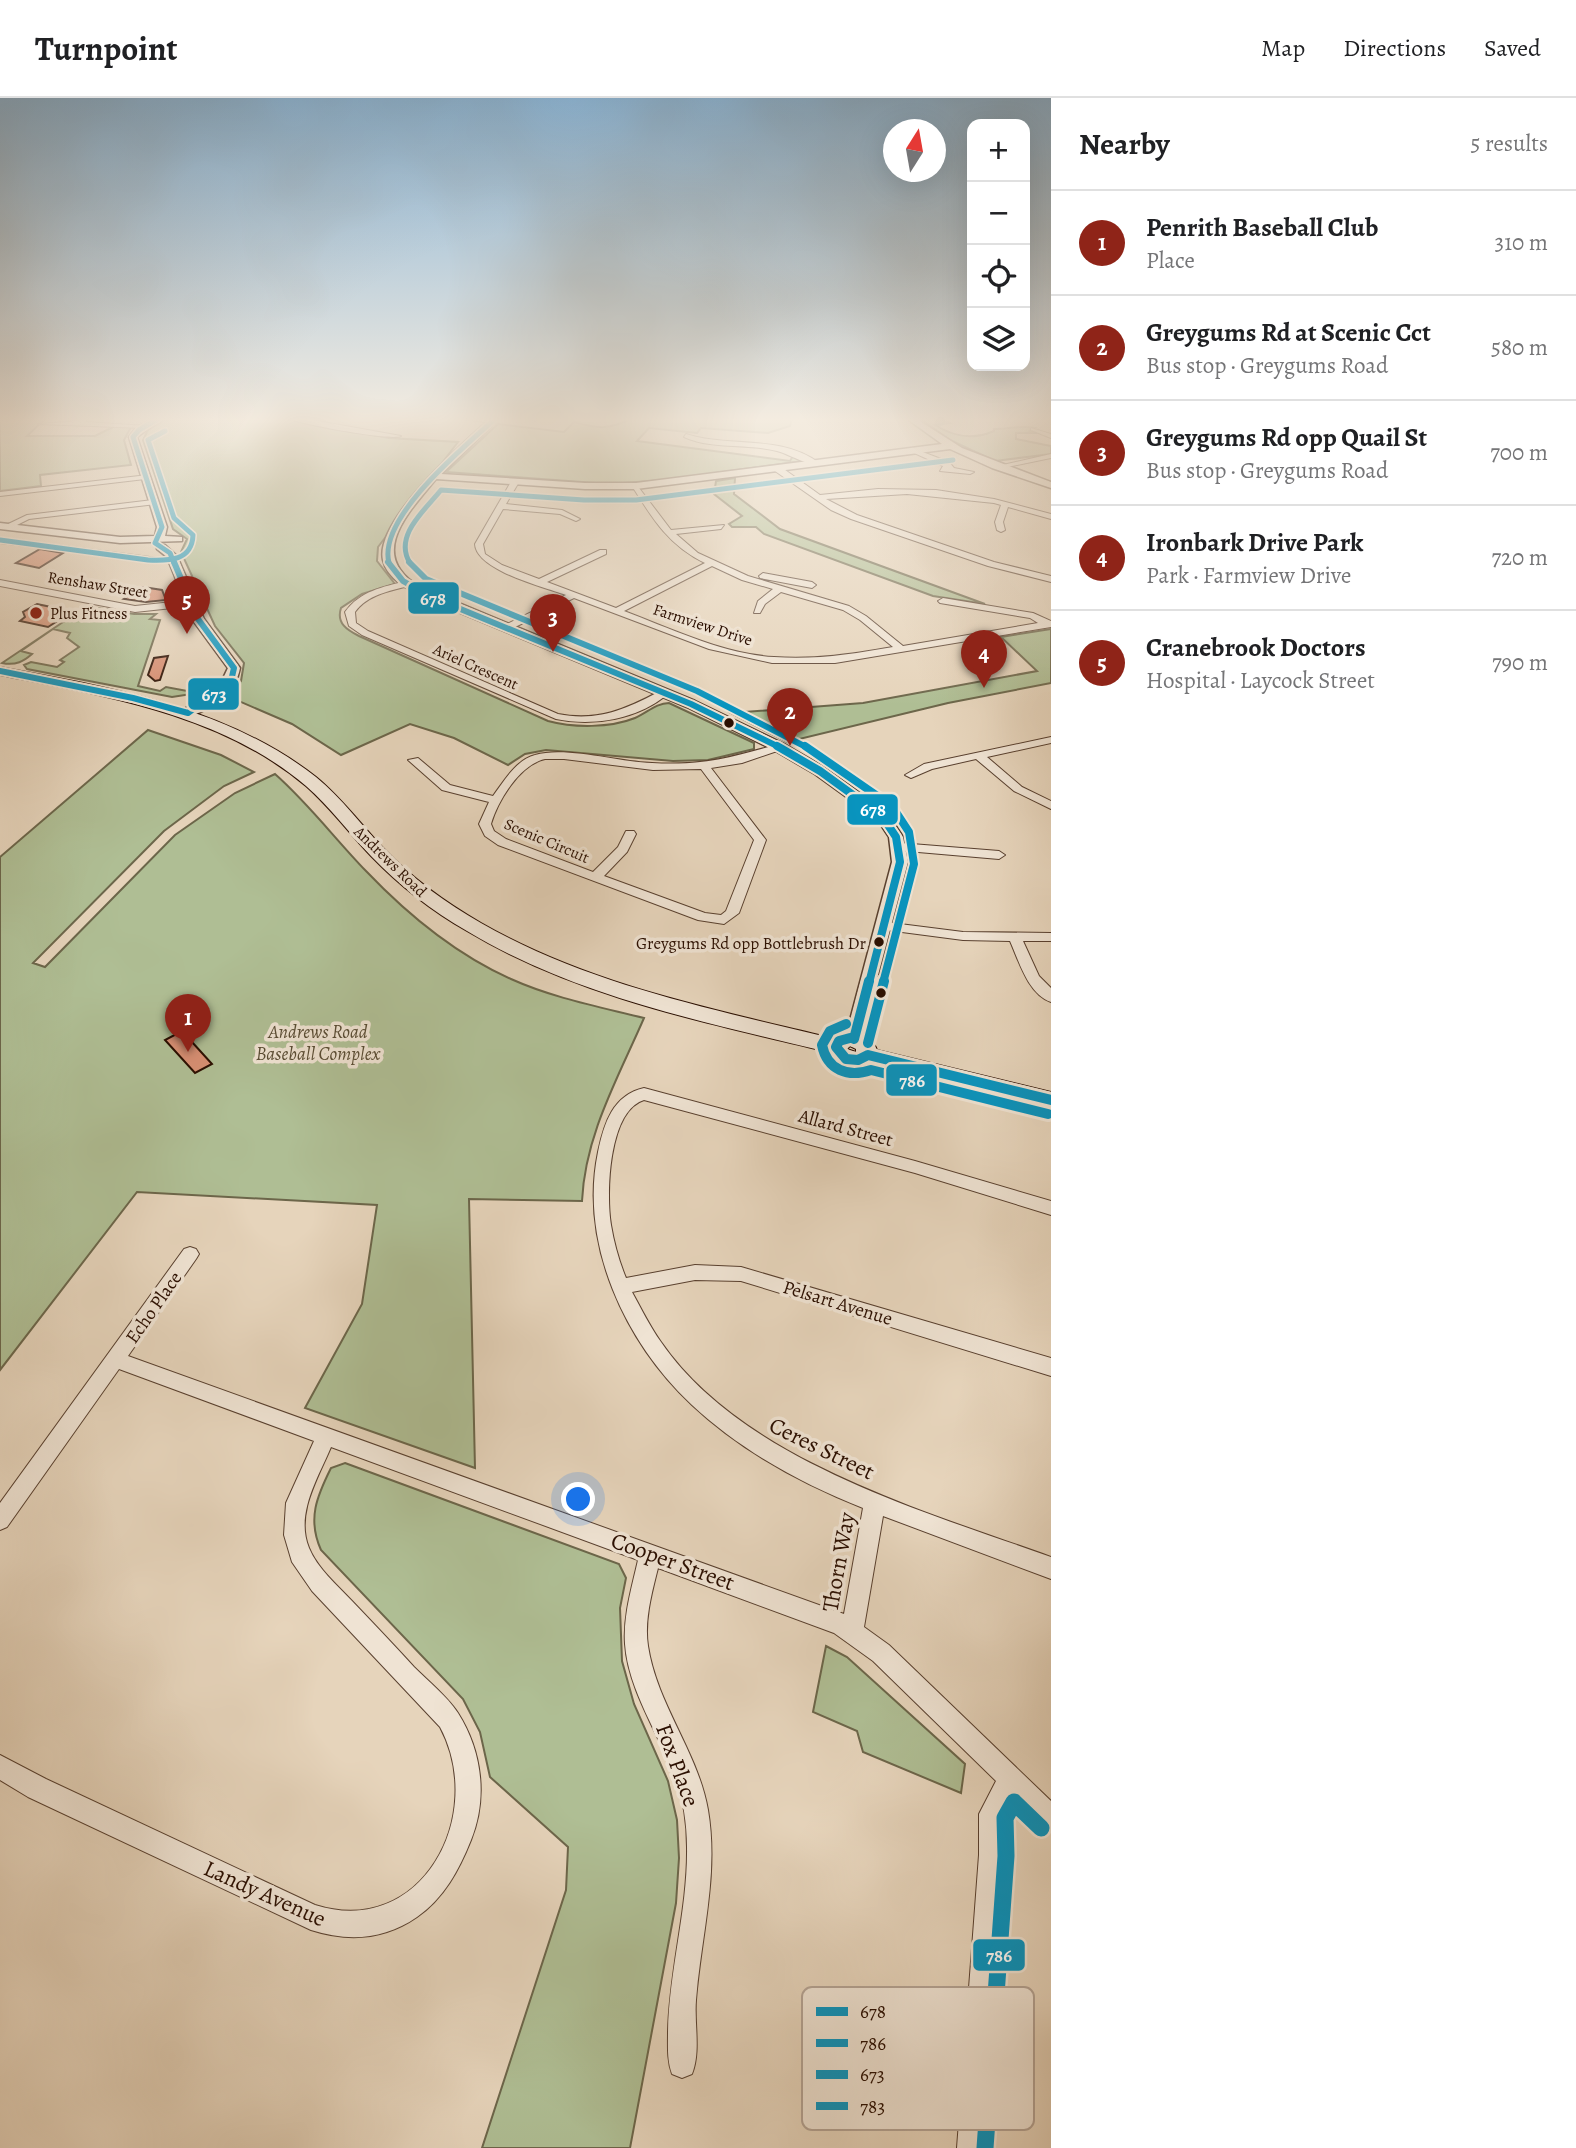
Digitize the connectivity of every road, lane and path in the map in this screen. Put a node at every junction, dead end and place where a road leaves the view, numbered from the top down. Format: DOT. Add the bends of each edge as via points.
graph roads {
  1 [pos="55,514"];
  2 [pos="157,514"];
  3 [pos="409,514"];
  4 [pos="496,514"];
  5 [pos="565,514"];
  6 [pos="654,514"];
  7 [pos="849,514"];
  8 [pos="1001,514"];
  9 [pos="576,519"];
  10 [pos="3,526"];
  11 [pos="162,527"];
  12 [pos="721,527"];
  13 [pos="1002,530"];
  14 [pos="667,533"];
  15 [pos="178,541"];
  16 [pos="159,543"];
  17 [pos="603,552"];
  18 [pos="172,556"];
  19 [pos="711,563"];
  20 [pos="1051,579"];
  21 [pos="752,581"];
  22 [pos="540,582"];
  23 [pos="0,583"];
  24 [pos="406,584"];
  25 [pos="812,585"];
  26 [pos="779,589"];
  27 [pos="573,595"];
  28 [pos="943,601"];
  29 [pos="191,603"];
  30 [pos="616,611"];
  31 [pos="757,611"];
  32 [pos="1048,624"];
  33 [pos="506,628"];
  34 [pos="901,649"];
  35 [pos="1,672"];
  36 [pos="664,693"];
  37 [pos="133,698"];
  38 [pos="194,706"];
  39 [pos="1051,740"];
  40 [pos="779,747"];
  41 [pos="978,755"];
  42 [pos="414,760"];
  43 [pos="704,766"];
  44 [pos="911,775"];
  45 [pos="497,800"];
  46 [pos="1051,805"];
  47 [pos="630,834"];
  48 [pos="899,847"];
  49 [pos="999,855"];
  50 [pos="594,878"];
  51 [pos="884,926"];
  52 [pos="1015,937"];
  53 [pos="1051,937"];
  54 [pos="1046,997"];
  55 [pos="852,1047"];
  56 [pos="630,1097"];
  57 [pos="1051,1100"];
  58 [pos="1051,1208"];
  59 [pos="190,1254"];
  60 [pos="620,1287"];
  61 [pos="117,1360"];
  62 [pos="1051,1367"];
  63 [pos="327,1435"];
  64 [pos="875,1501"];
  65 [pos="0,1520"];
  66 [pos="650,1553"];
  67 [pos="1051,1568"];
  68 [pos="852,1631"];
  69 [pos="0,1767"];
  70 [pos="1011,1779"];
  71 [pos="1051,1818"];
  72 [pos="983,1987"];
  73 [pos="682,2064"];
  74 [pos="972,2130"];
  75 [pos="971,2148"];
  1 -- 10 [label="street"];
  2 -- 11 [label="street"];
  3 -- 24 [label="street" via="387,546 389,564"];
  4 -- 22 [label="street, Farmview Drive" via="479,552 495,565"];
  5 -- 9 [label="street"];
  6 -- 14 [label="street"];
  7 -- 20 [label="street" via="991,564"];
  8 -- 13 [label="street"];
  10 -- 16 [label="street"];
  11 -- 15 [label="street"];
  11 -- 16 [label="street"];
  12 -- 14 [label="street"];
  14 -- 19 [label="street"];
  15 -- 16 [label="street"];
  15 -- 18 [label="street"];
  16 -- 18 [label="street"];
  17 -- 22 [label="street"];
  18 -- 29 [label="street"];
  19 -- 21 [label="street"];
  19 -- 30 [label="street"];
  21 -- 25 [label="street" via="766,576"];
  21 -- 26 [label="street"];
  22 -- 27 [label="street, Farmview Drive"];
  23 -- 29 [label="street, Renshaw Street" via="135,609"];
  24 -- 33 [label="street"];
  24 -- 36 [label="street, Ariel Crescent" via="357,602 350,612 352,624 561,718 619,716"];
  26 -- 31 [label="street"];
  26 -- 34 [label="street" via="846,608"];
  27 -- 30 [label="street, Farmview Drive"];
  27 -- 33 [label="street"];
  28 -- 32 [label="street" via="1033,616"];
  29 -- 38 [label="street" via="204,630 232,662 233,674 226,687"];
  30 -- 34 [label="street, Farmview Drive" via="712,647 762,658 826,661"];
  32 -- 34 [label="street, Farmview Drive"];
  33 -- 36 [label="street"];
  35 -- 37 [label="main road, Andrews Road"];
  36 -- 40 [label="street"];
  37 -- 38 [label="main road, Andrews Road"];
  38 -- 55 [label="main road, Andrews Road" via="208,721 247,738 292,768 332,802 406,880 505,945 626,993"];
  39 -- 41 [label="street"];
  40 -- 43 [label="street, Scenic Circuit" via="746,759"];
  40 -- 48 [label="street" via="878,812 893,830"];
  41 -- 44 [label="street" via="923,767"];
  41 -- 46 [label="street" via="1018,789"];
  42 -- 45 [label="street" via="446,788"];
  43 -- 45 [label="street, Scenic Circuit" via="642,766 546,756 521,766"];
  43 -- 50 [label="street, Scenic Circuit" via="760,840 726,923"];
  45 -- 50 [label="street, Scenic Circuit" via="485,821 492,836"];
  47 -- 50 [label="street" via="623,849"];
  48 -- 49 [label="street"];
  48 -- 51 [label="street" via="900,862"];
  51 -- 52 [label="street"];
  51 -- 55 [label="street"];
  52 -- 53 [label="street"];
  52 -- 54 [label="street"];
  55 -- 57 [label="main road, Andrews Road"];
  56 -- 58 [label="street, Allard Street" via="649,1095"];
  56 -- 60 [label="street, Ceres Street" via="607,1146 600,1196 604,1238"];
  59 -- 61 [label="street, Echo Place"];
  60 -- 62 [label="street, Pelsart Avenue" via="683,1272 741,1273"];
  60 -- 64 [label="street, Ceres Street" via="648,1338 694,1395 795,1467"];
  61 -- 63 [label="street, Cooper Street"];
  61 -- 65 [label="street"];
  63 -- 66 [label="street, Cooper Street"];
  63 -- 69 [label="street, Landy Avenue" via="296,1503 300,1554 320,1583 448,1719 467,1765 468,1803 460,1836 445,1868 426,1893 383,1920 349,1926 331,1923"];
  64 -- 67 [label="street, Ceres Street"];
  64 -- 68 [label="street, Thorn Way"];
  66 -- 68 [label="street, Cooper Street" via="825,1616"];
  66 -- 73 [label="street, Fox Place" via="636,1645 648,1689 688,1778 700,1846 682,2001"];
  68 -- 70 [label="street, Cooper Street" via="881,1653"];
  70 -- 71 [label="street, Cooper Street"];
  70 -- 72 [label="street" via="993,1807 990,1822"];
  74 -- 75 [label="street"];
}
